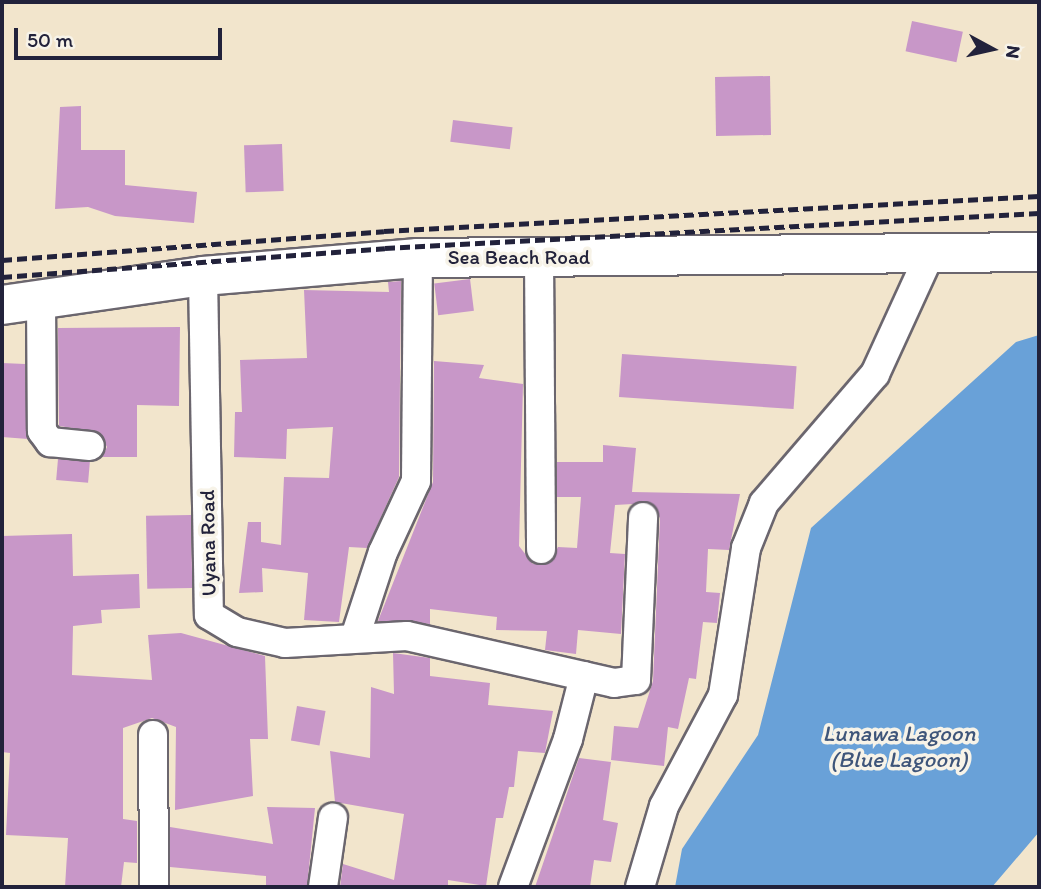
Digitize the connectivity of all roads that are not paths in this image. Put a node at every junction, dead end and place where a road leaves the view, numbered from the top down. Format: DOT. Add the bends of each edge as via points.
graph roads {
  1 [pos="1039,252"];
  2 [pos="539,256"];
  3 [pos="929,256"];
  4 [pos="418,258"];
  5 [pos="203,276"];
  6 [pos="41,300"];
  7 [pos="2,305"];
  8 [pos="90,446"];
  9 [pos="642,517"];
  10 [pos="541,549"];
  11 [pos="355,637"];
  12 [pos="572,674"];
  13 [pos="153,735"];
  14 [pos="333,818"];
  15 [pos="154,887"];
  16 [pos="323,887"];
  17 [pos="513,887"];
  18 [pos="640,887"];
  1 -- 3 [label="street, Sea Beach Road"];
  2 -- 3 [label="street, Sea Beach Road"];
  2 -- 4 [label="street, Sea Beach Road"];
  2 -- 10 [label="street"];
  3 -- 18 [label="street" via="875,374 764,503 746,548 723,695 664,806"];
  4 -- 5 [label="street, Sea Beach Road"];
  4 -- 11 [label="street" via="416,481 383,552"];
  5 -- 6 [label="street, Sea Beach Road"];
  5 -- 11 [label="street, Uyana Road" via="209,615 237,632 285,643"];
  6 -- 7 [label="street, Sea Beach Road"];
  6 -- 8 [label="street" via="42,431 50,442"];
  9 -- 12 [label="street, Uyana Road" via="636,680"];
  11 -- 12 [label="street, Uyana Road" via="458,643"];
  12 -- 17 [label="street" via="568,738"];
  13 -- 15 [label="street"];
  14 -- 16 [label="street"];
}
